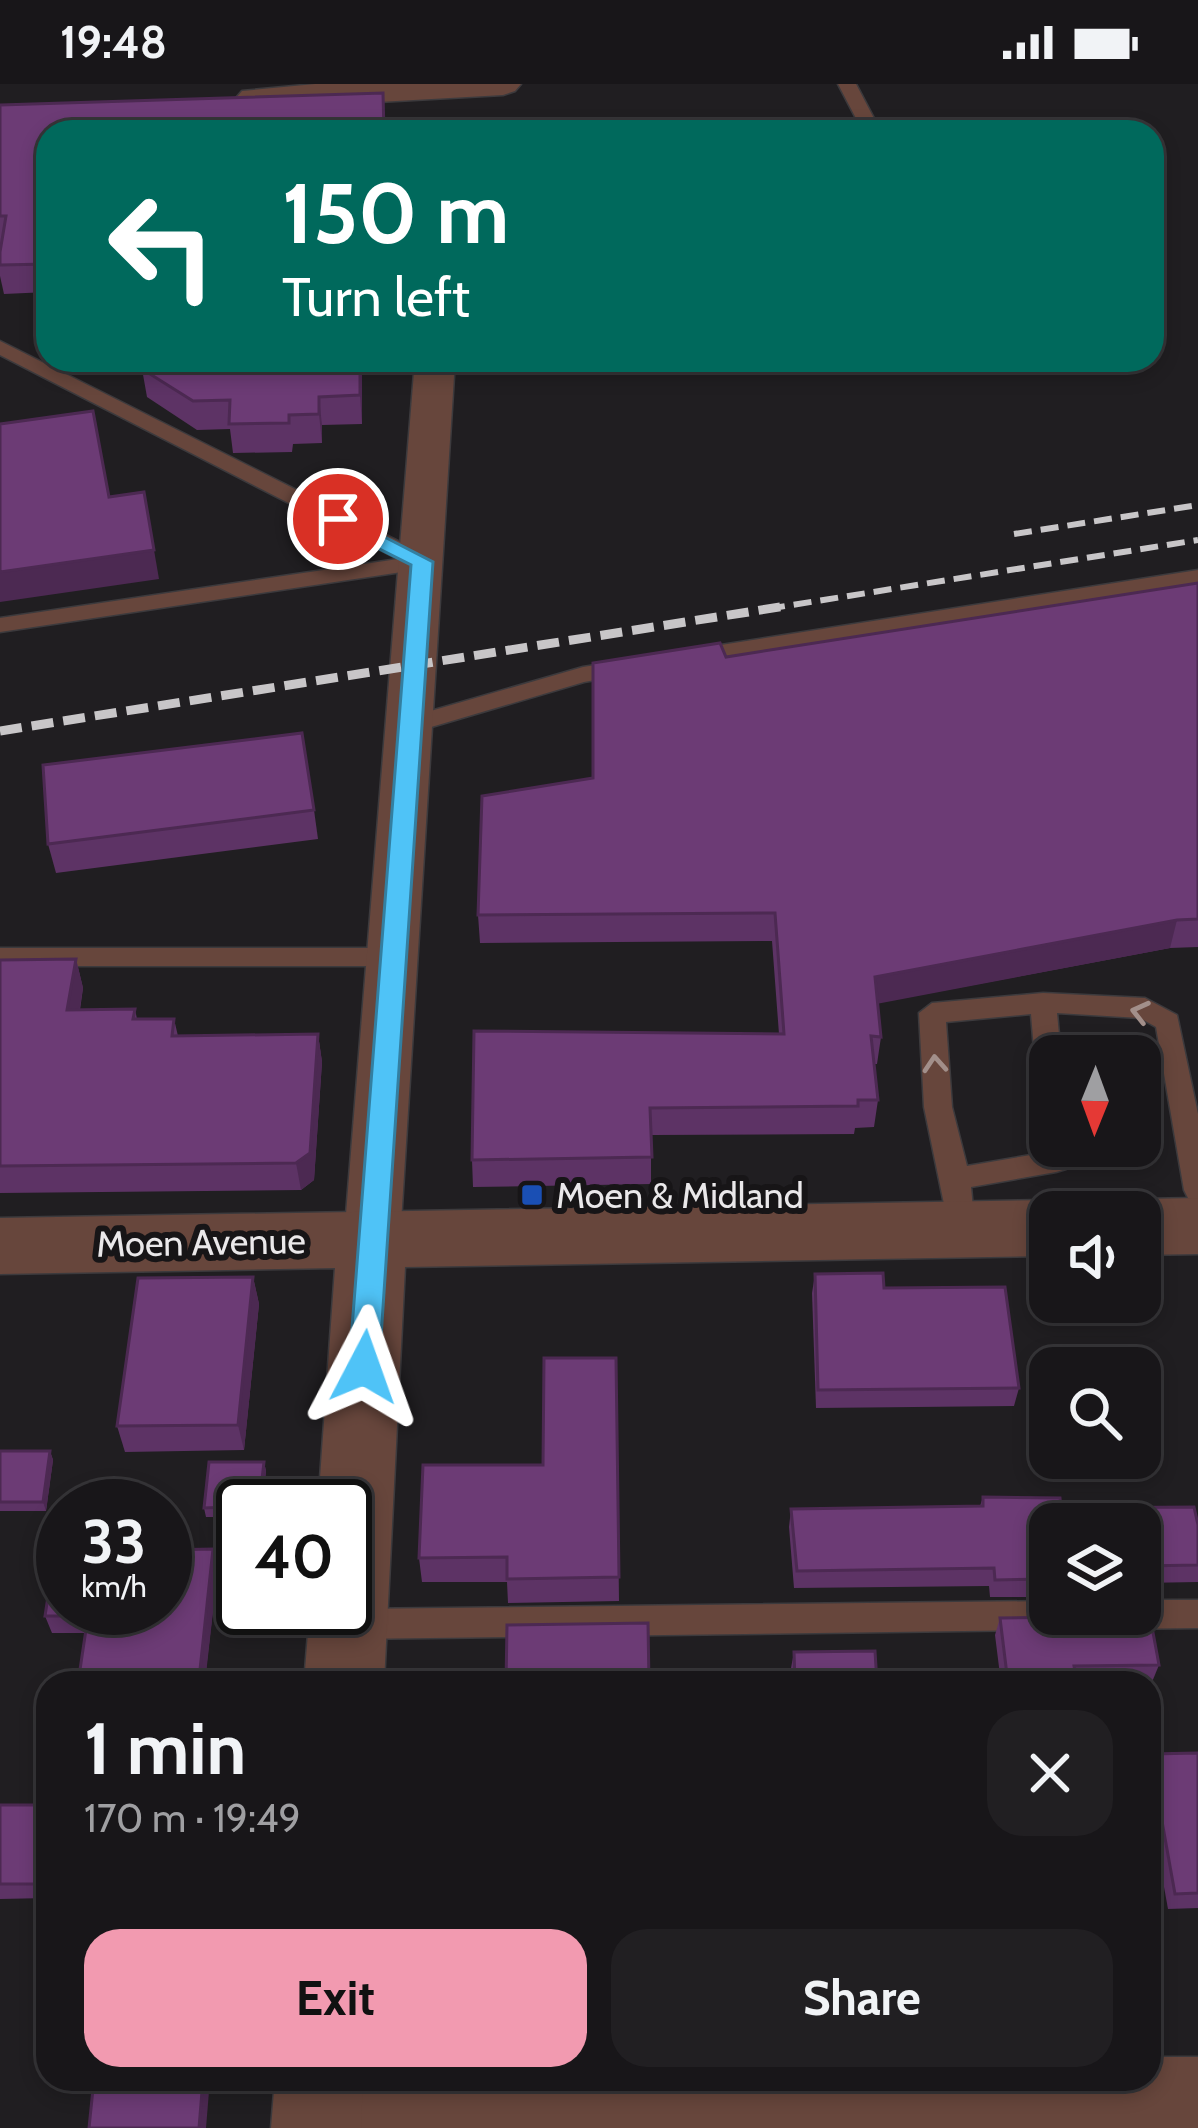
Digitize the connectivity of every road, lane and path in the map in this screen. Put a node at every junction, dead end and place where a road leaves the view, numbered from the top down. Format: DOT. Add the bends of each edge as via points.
graph roads {
  1 [pos="503,84"];
  2 [pos="847,84"];
  3 [pos="454,90"];
  4 [pos="226,99"];
  5 [pos="452,120"];
  6 [pos="866,120"];
  7 [pos="0,347"];
  8 [pos="36,365"];
  9 [pos="49,372"];
  10 [pos="434,372"];
  11 [pos="422,562"];
  12 [pos="1198,577"];
  13 [pos="0,625"];
  14 [pos="411,725"];
  15 [pos="0,957"];
  16 [pos="393,957"];
  17 [pos="1043,1003"];
  18 [pos="1046,1035"];
  19 [pos="1042,1167"];
  20 [pos="1198,1190"];
  21 [pos="958,1204"];
  22 [pos="1029,1223"];
  23 [pos="1198,1226"];
  24 [pos="1161,1227"];
  25 [pos="372,1239"];
  26 [pos="0,1246"];
  27 [pos="1198,1614"];
  28 [pos="346,1653"];
  29 [pos="1198,2092"];
  30 [pos="318,2103"];
  1 -- 3 [label="street"];
  2 -- 6 [label="lane"];
  3 -- 4 [label="street"];
  3 -- 5 [label="street"];
  7 -- 8 [label="lane"];
  9 -- 11 [label="lane"];
  10 -- 11 [label="street"];
  11 -- 13 [label="lane"];
  11 -- 14 [label="street"];
  12 -- 14 [label="lane" via="583,676"];
  14 -- 16 [label="street"];
  15 -- 16 [label="lane"];
  16 -- 25 [label="street"];
  17 -- 18 [label="lane"];
  20 -- 17 [label="lane, one-way" via="1168,1022 1145,1008"];
  21 -- 17 [label="lane, one-way" via="938,1107 932,1013"];
  19 -- 21 [label="lane"];
  21 -- 22 [label="street, Moen Avenue"];
  21 -- 25 [label="street, Moen Avenue"];
  23 -- 24 [label="street"];
  25 -- 26 [label="street, Moen Avenue"];
  25 -- 28 [label="street"];
  27 -- 28 [label="lane"];
  29 -- 30 [label="street"];
}
